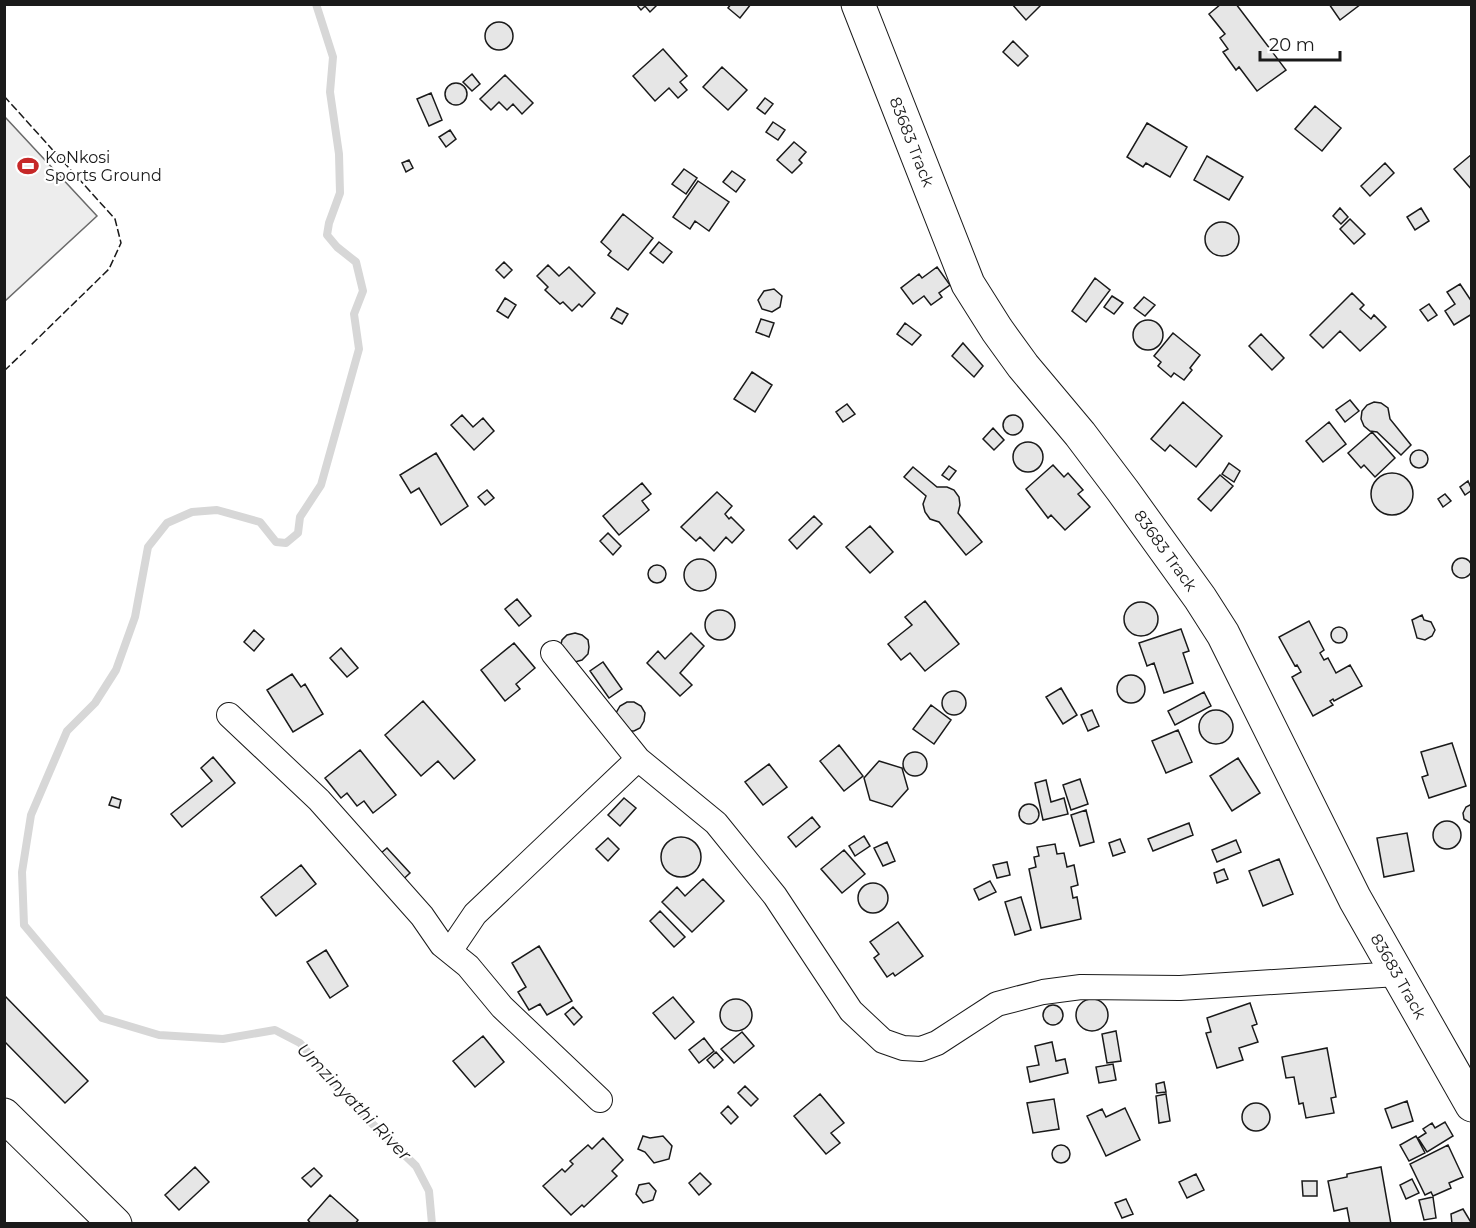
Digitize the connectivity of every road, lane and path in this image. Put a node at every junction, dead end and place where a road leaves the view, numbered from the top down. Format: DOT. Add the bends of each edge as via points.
graph roads {
  1 [pos="858,4"];
  2 [pos="553,653"];
  3 [pos="229,715"];
  4 [pos="638,759"];
  5 [pos="450,951"];
  6 [pos="1397,974"];
  7 [pos="600,1100"];
  8 [pos="1472,1105"];
  9 [pos="4,1115"];
  10 [pos="115,1224"];
  1 -- 6 [label="street, 83683 Track" via="968,284 997,330 1109,472 1223,634"];
  2 -- 4 [label="street"];
  3 -- 5 [label="street" via="319,800"];
  4 -- 5 [label="street" via="475,914"];
  4 -- 6 [label="street" via="716,824 775,896 851,1011 883,1041 903,1048 921,1049 937,1043 997,1004 1043,992 1081,987 1180,988"];
  5 -- 7 [label="street" via="502,1007"];
  6 -- 8 [label="street, 83683 Track"];
  9 -- 10 [label="street"];
}
